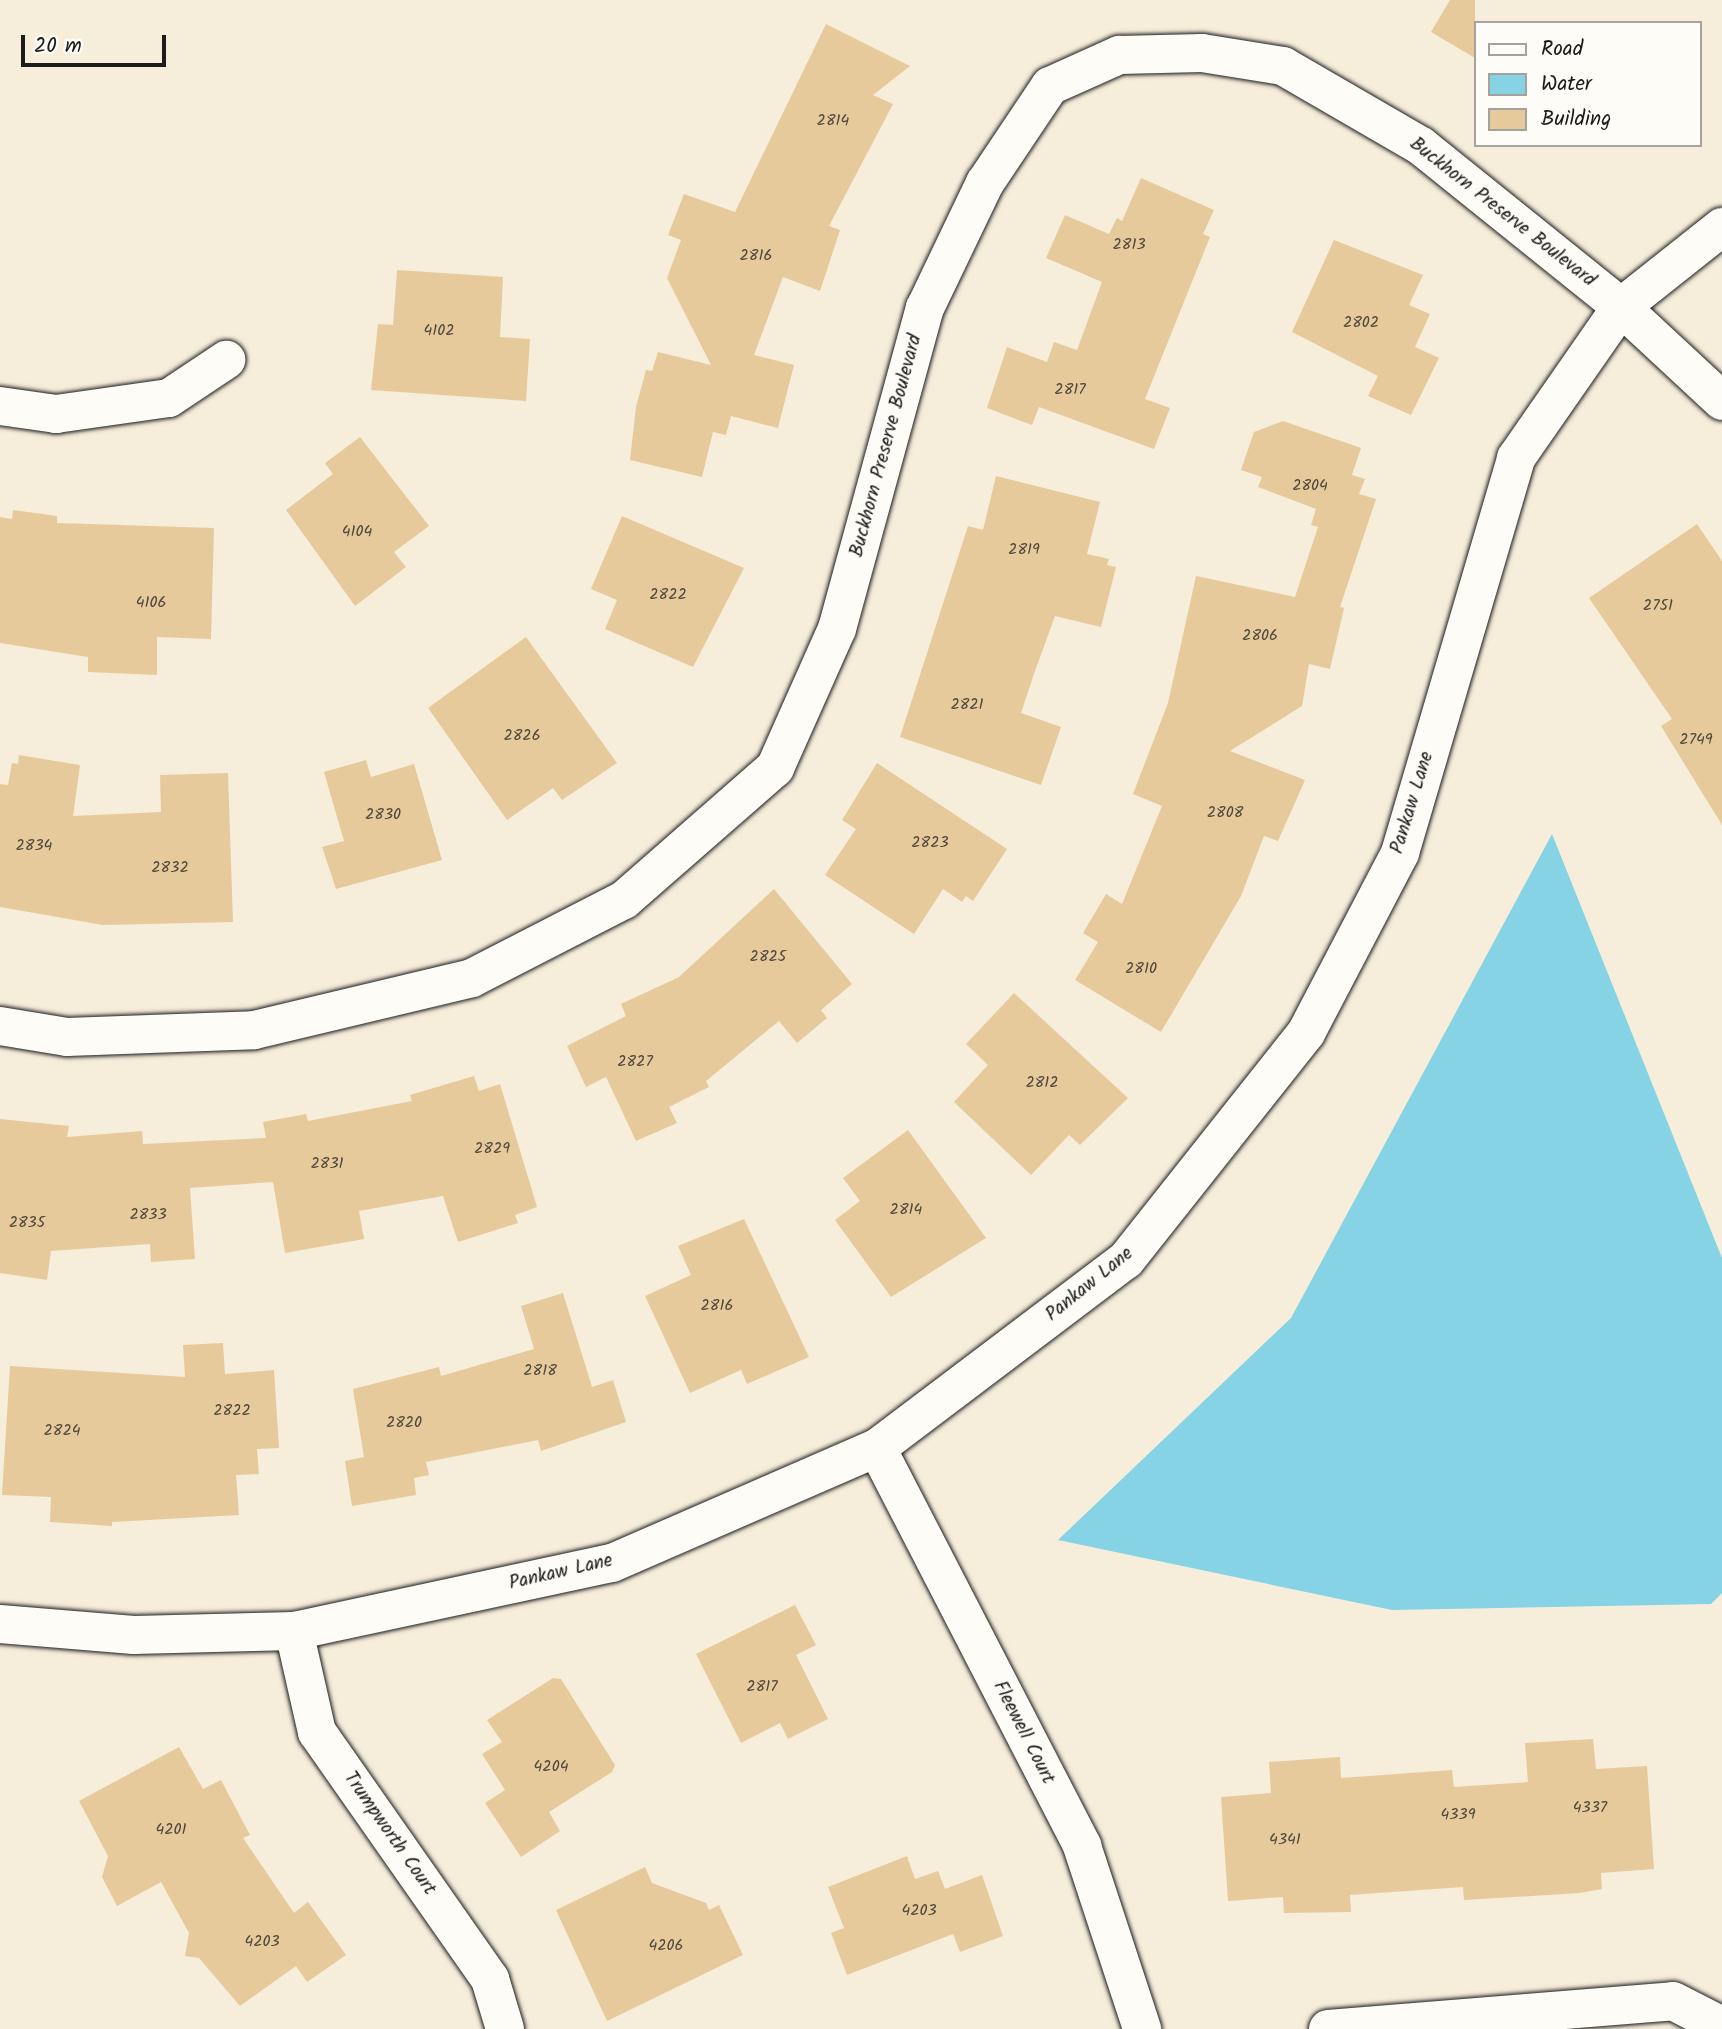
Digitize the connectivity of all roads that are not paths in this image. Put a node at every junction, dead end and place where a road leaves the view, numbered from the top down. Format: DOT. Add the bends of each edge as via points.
graph roads {
  1 [pos="1722,227"];
  2 [pos="1621,307"];
  3 [pos="226,360"];
  4 [pos="1722,401"];
  5 [pos="0,407"];
  6 [pos="0,1026"];
  7 [pos="877,1448"];
  8 [pos="0,1624"];
  9 [pos="294,1631"];
  10 [pos="1722,2026"];
  11 [pos="505,2029"];
  12 [pos="1142,2029"];
  13 [pos="1328,2029"];
  1 -- 2 [label="street, Pankaw Lane"];
  2 -- 4 [label="street, Buckhorn Preserve Boulevard"];
  2 -- 6 [label="street, Buckhorn Preserve Boulevard" via="1420,146 1283,66 1202,53 1119,55 1050,86 985,183 925,308 837,629 775,768 634,891 472,978 254,1030 67,1038"];
  2 -- 7 [label="street, Pankaw Lane" via="1516,458 1400,853 1306,1034 1126,1260"];
  3 -- 5 [label="street" via="169,398 56,414"];
  7 -- 9 [label="street, Pankaw Lane" via="612,1563"];
  7 -- 12 [label="street, Fleewell Court" via="1082,1846"];
  8 -- 9 [label="street, Pankaw Lane" via="134,1635"];
  9 -- 11 [label="street, Trumpworth Court" via="317,1732 490,1979"];
  10 -- 13 [label="street" via="1673,2001"];
}
